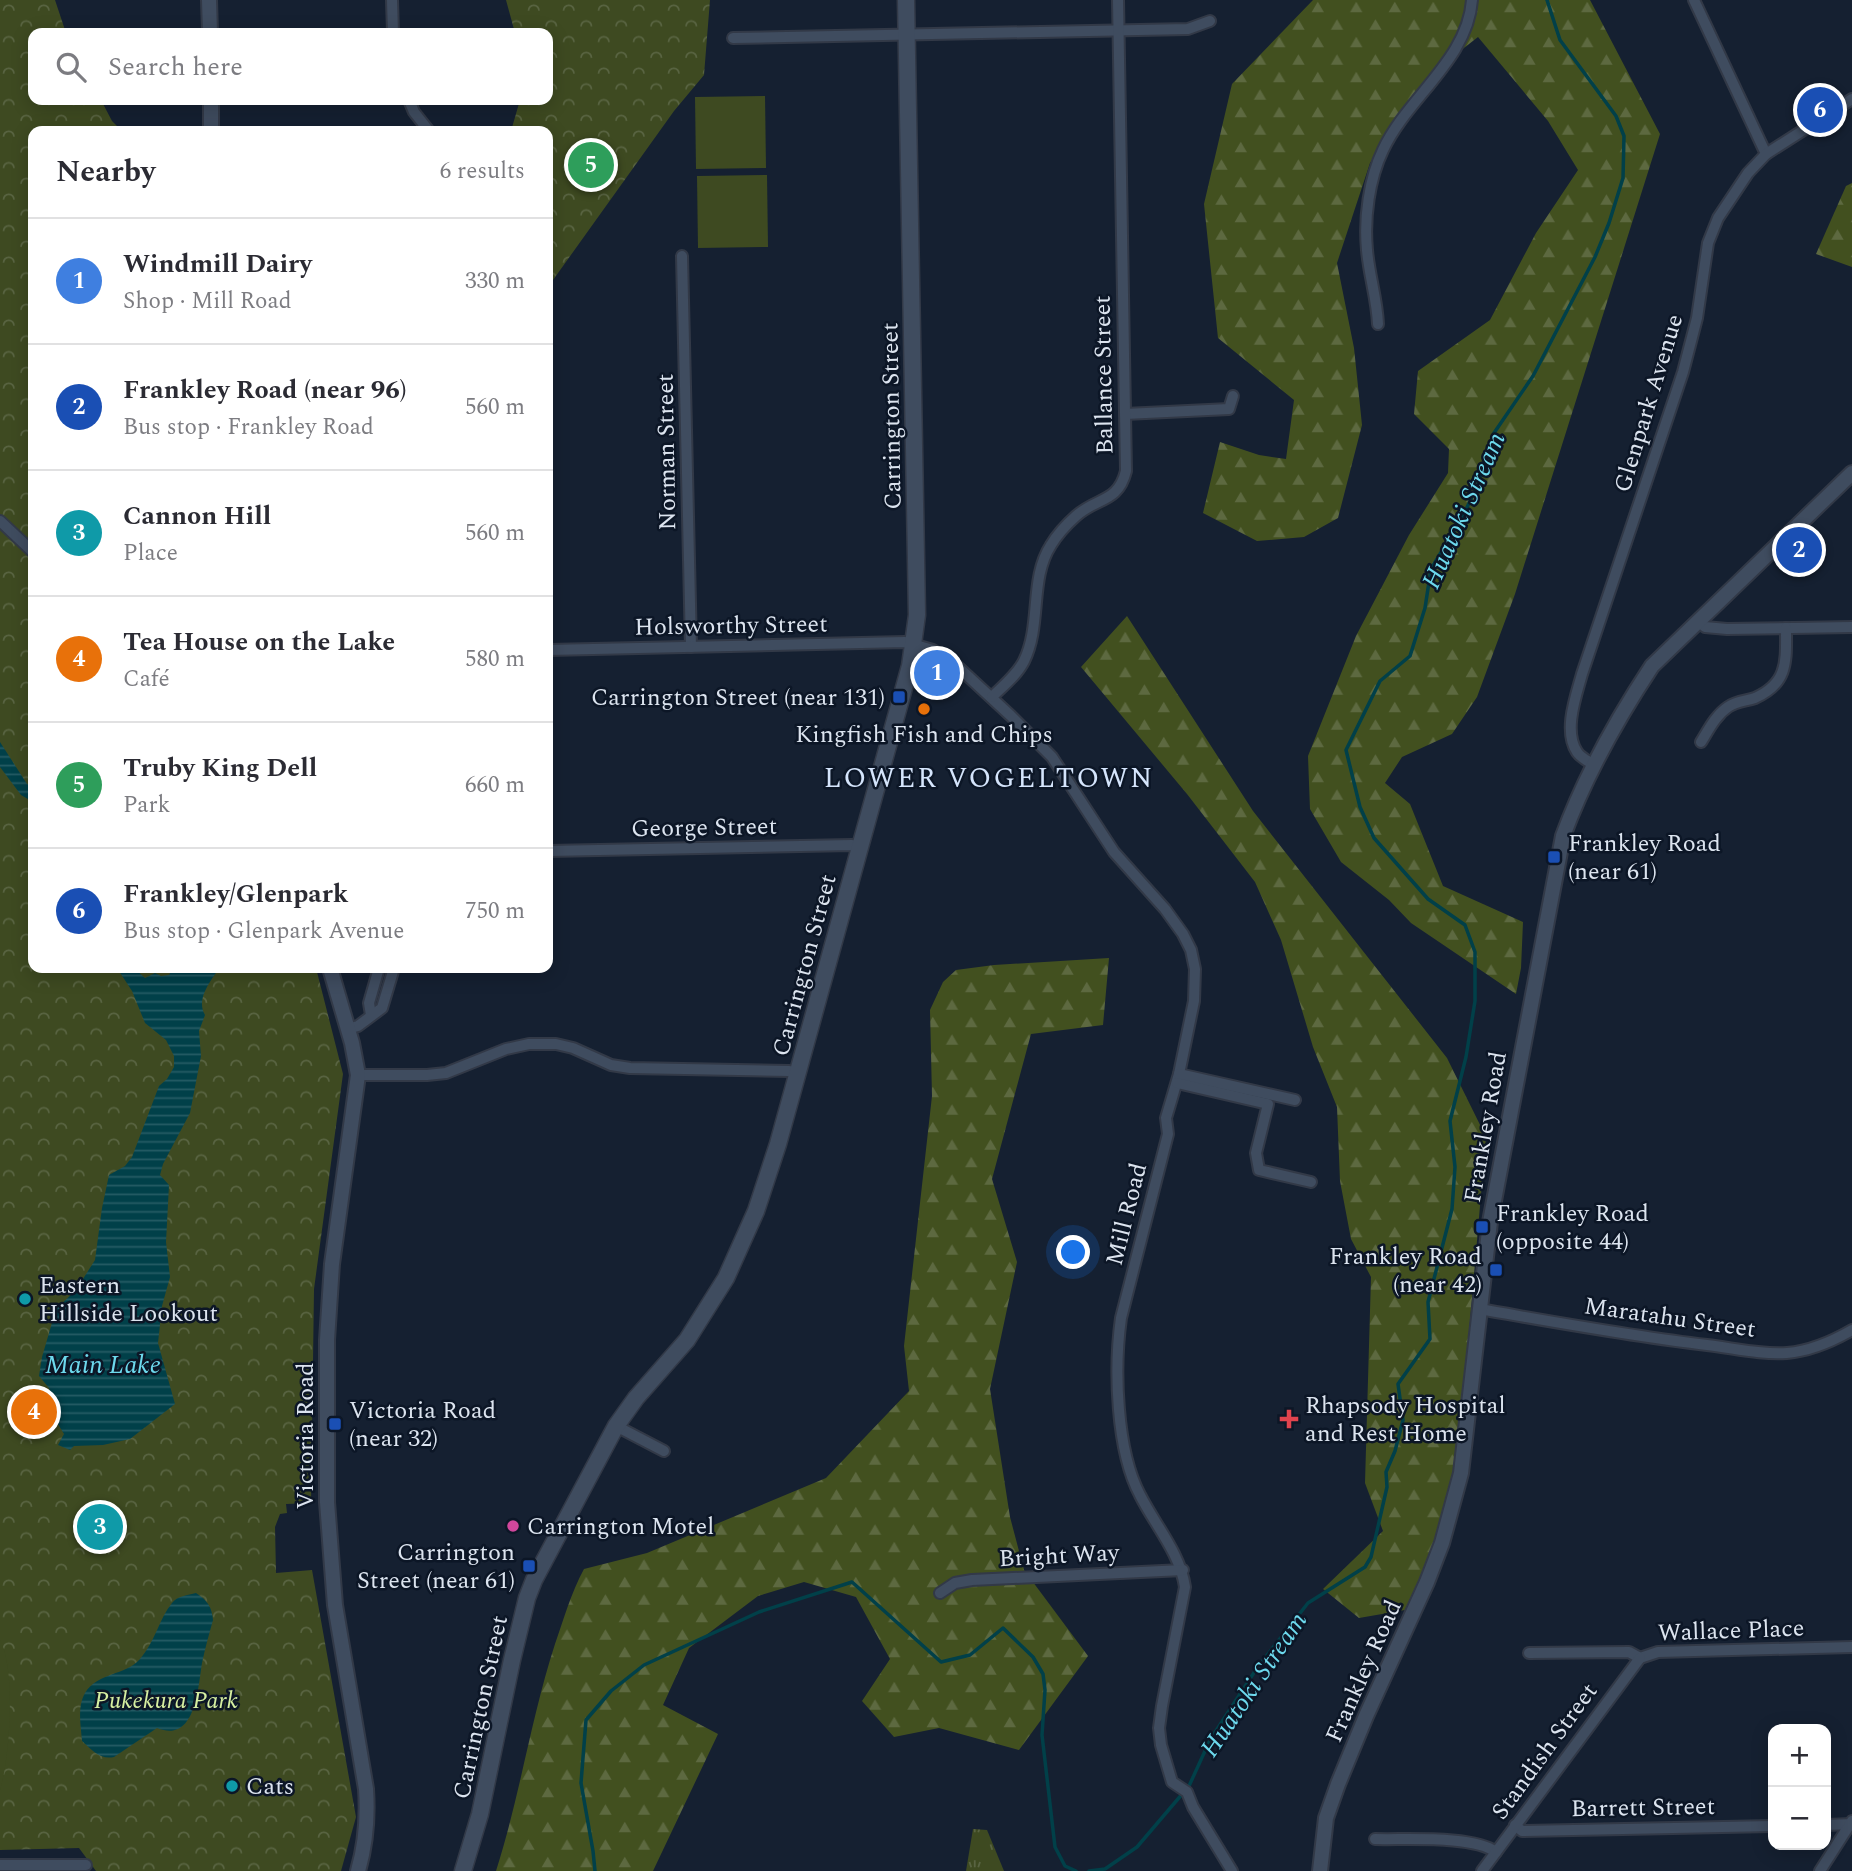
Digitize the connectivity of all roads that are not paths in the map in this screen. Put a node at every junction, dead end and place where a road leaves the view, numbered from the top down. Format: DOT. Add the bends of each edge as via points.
graph roads {
  1 [pos="209,0"];
  2 [pos="392,0"];
  3 [pos="906,0"];
  4 [pos="1118,0"];
  5 [pos="1472,0"];
  6 [pos="1694,0"];
  7 [pos="1210,21"];
  8 [pos="209,28"];
  9 [pos="393,28"];
  10 [pos="1118,30"];
  11 [pos="906,35"];
  12 [pos="733,38"];
  13 [pos="1852,99"];
  14 [pos="211,105"];
  15 [pos="410,105"];
  16 [pos="211,126"];
  17 [pos="425,126"];
  18 [pos="1766,154"];
  19 [pos="682,256"];
  20 [pos="1378,324"];
  21 [pos="1233,396"];
  22 [pos="1125,414"];
  23 [pos="1852,473"];
  24 [pos="0,521"];
  25 [pos="28,547"];
  26 [pos="1698,621"];
  27 [pos="1852,627"];
  28 [pos="1786,628"];
  29 [pos="915,644"];
  30 [pos="691,647"];
  31 [pos="553,650"];
  32 [pos="992,697"];
  33 [pos="1701,742"];
  34 [pos="1594,765"];
  35 [pos="860,847"];
  36 [pos="553,851"];
  37 [pos="331,973"];
  38 [pos="378,973"];
  39 [pos="392,973"];
  40 [pos="370,1015"];
  41 [pos="347,1029"];
  42 [pos="358,1074"];
  43 [pos="798,1074"];
  44 [pos="1178,1079"];
  45 [pos="1295,1100"];
  46 [pos="1311,1182"];
  47 [pos="1479,1309"];
  48 [pos="1852,1330"];
  49 [pos="616,1426"];
  50 [pos="664,1451"];
  51 [pos="1183,1570"];
  52 [pos="940,1593"];
  53 [pos="1852,1647"];
  54 [pos="1529,1653"];
  55 [pos="1640,1658"];
  56 [pos="1851,1823"];
  57 [pos="1515,1825"];
  58 [pos="1831,1825"];
  59 [pos="1768,1826"];
  60 [pos="1375,1839"];
  61 [pos="1496,1852"];
  62 [pos="86,1865"];
  63 [pos="0,1866"];
  64 [pos="358,1871"];
  65 [pos="463,1871"];
  66 [pos="1232,1871"];
  67 [pos="1320,1871"];
  68 [pos="1482,1871"];
  69 [pos="1820,1871"];
  1 -- 8 [label="street"];
  2 -- 9 [label="street"];
  3 -- 11 [label="main road, Carrington Street"];
  4 -- 10 [label="street, Ballance Street"];
  5 -- 20 [label="street" via="1464,33 1401,117 1374,174 1367,248"];
  6 -- 18 [label="street"];
  7 -- 10 [label="street" via="1188,29"];
  10 -- 11 [label="street"];
  10 -- 22 [label="street, Ballance Street"];
  11 -- 12 [label="street"];
  11 -- 29 [label="main road, Carrington Street"];
  13 -- 18 [label="street, Glenpark Avenue"];
  14 -- 16 [label="street"];
  15 -- 17 [label="street"];
  18 -- 34 [label="street, Glenpark Avenue" via="1732,194 1708,243 1683,372 1582,674 1573,707 1572,742 1577,753"];
  19 -- 30 [label="street, Norman Street"];
  21 -- 22 [label="street" via="1229,409"];
  22 -- 32 [label="street, Ballance Street" via="1123,484 1118,492 1076,516 1051,543 1039,572 1024,660"];
  23 -- 26 [label="street, Frankley Road"];
  24 -- 25 [label="street"];
  26 -- 28 [label="street" via="1704,627 1727,629"];
  26 -- 34 [label="street, Frankley Road" via="1652,666"];
  27 -- 28 [label="street"];
  28 -- 33 [label="street" via="1786,659 1778,682 1754,698 1730,705"];
  29 -- 30 [label="street, Holsworthy Street"];
  29 -- 32 [label="street, Mill Road" via="939,653"];
  29 -- 35 [label="main road, Carrington Street"];
  30 -- 31 [label="street, Holsworthy Street"];
  32 -- 44 [label="street, Mill Road" via="1052,757 1114,852 1165,909 1191,950 1194,1001"];
  34 -- 47 [label="street, Frankley Road" via="1563,836 1490,1222"];
  35 -- 36 [label="street, George Street"];
  35 -- 43 [label="main road, Carrington Street"];
  37 -- 41 [label="street, Victoria Road"];
  38 -- 40 [label="street"];
  39 -- 40 [label="street" via="382,1008"];
  40 -- 41 [label="street"];
  41 -- 42 [label="street, Victoria Road"];
  42 -- 43 [label="street" via="446,1073 506,1049 556,1044 630,1068"];
  42 -- 64 [label="street, Victoria Road" via="332,1264 326,1458 335,1605 366,1789 366,1840"];
  43 -- 49 [label="main road, Carrington Street" via="768,1178 732,1267 687,1340"];
  44 -- 45 [label="street"];
  44 -- 46 [label="street" via="1268,1104 1256,1153 1259,1170"];
  44 -- 51 [label="street, Mill Road" via="1121,1318 1118,1392 1132,1476"];
  47 -- 48 [label="street, Maratahu Street" via="1767,1352 1788,1353"];
  47 -- 67 [label="street, Frankley Road" via="1454,1502 1427,1583 1338,1784 1326,1818"];
  49 -- 50 [label="street"];
  49 -- 65 [label="main road, Carrington Street" via="527,1598 480,1814"];
  51 -- 52 [label="street, Bright Way" via="972,1580 955,1583"];
  51 -- 66 [label="street" via="1185,1587 1159,1728 1172,1782 1187,1792"];
  53 -- 55 [label="street, Wallace Place" via="1671,1651"];
  54 -- 55 [label="street, Wallace Place" via="1629,1651"];
  55 -- 57 [label="street, Standish Street"];
  56 -- 58 [label="street"];
  56 -- 69 [label="street"];
  57 -- 59 [label="street, Barrett Street" via="1522,1830"];
  57 -- 61 [label="street, Standish Street"];
  60 -- 61 [label="street" via="1465,1842"];
  61 -- 68 [label="street, Standish Street"];
  62 -- 63 [label="street"];
}
